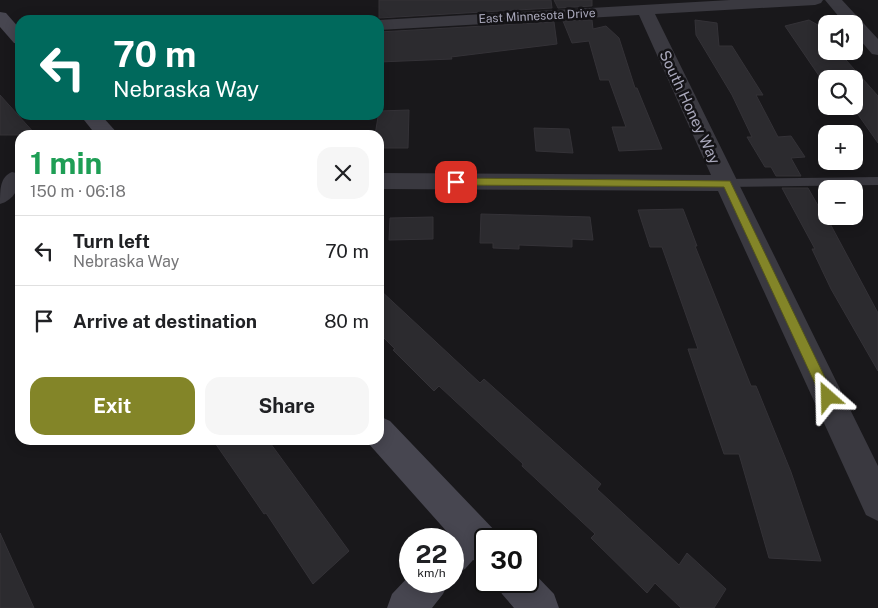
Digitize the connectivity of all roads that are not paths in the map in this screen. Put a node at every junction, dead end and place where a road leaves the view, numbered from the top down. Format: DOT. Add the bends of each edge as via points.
graph roads {
  1 [pos="815,0"];
  2 [pos="833,0"];
  3 [pos="644,9"];
  4 [pos="0,17"];
  5 [pos="384,26"];
  6 [pos="15,34"];
  7 [pos="878,50"];
  8 [pos="94,120"];
  9 [pos="104,130"];
  10 [pos="384,181"];
  11 [pos="878,181"];
  12 [pos="727,184"];
  13 [pos="384,438"];
  14 [pos="878,503"];
  15 [pos="470,546"];
  16 [pos="419,593"];
  17 [pos="527,593"];
  18 [pos="406,608"];
  19 [pos="540,608"];
  1 -- 3 [label="street, East Minnesota Drive"];
  2 -- 7 [label="street"];
  3 -- 5 [label="street, East Minnesota Drive"];
  3 -- 12 [label="street, South Honey Way"];
  4 -- 6 [label="main road"];
  8 -- 9 [label="main road"];
  10 -- 12 [label="street"];
  11 -- 12 [label="lane"];
  12 -- 14 [label="street, South Honey Way"];
  13 -- 15 [label="main road"];
  16 -- 18 [label="main road"];
  17 -- 19 [label="main road"];
}
